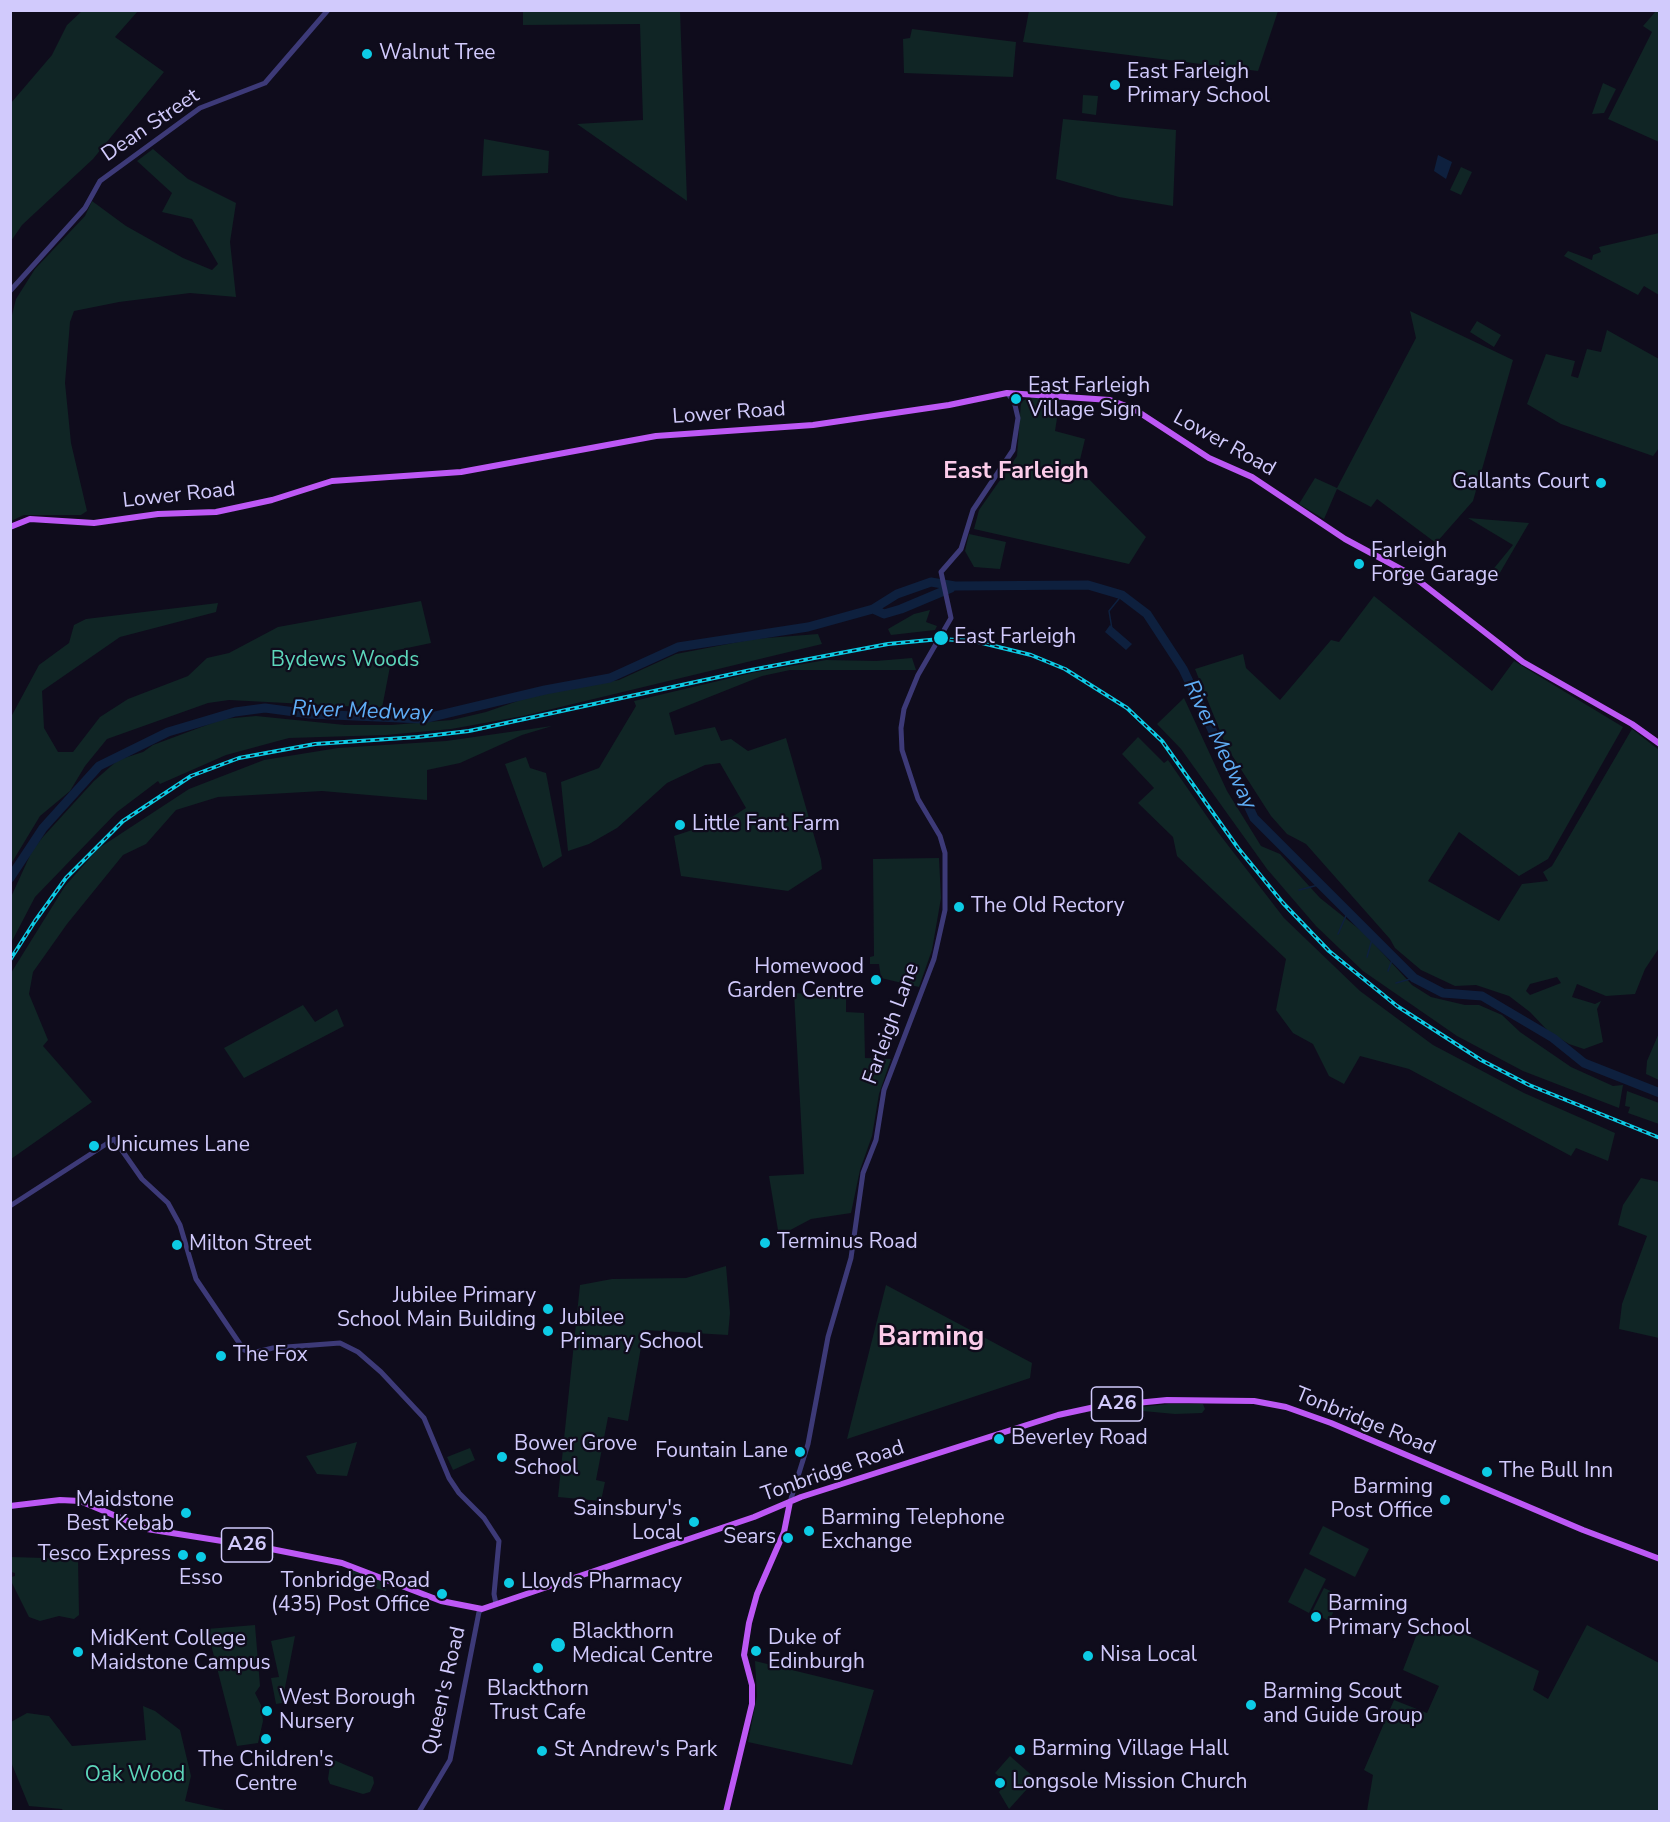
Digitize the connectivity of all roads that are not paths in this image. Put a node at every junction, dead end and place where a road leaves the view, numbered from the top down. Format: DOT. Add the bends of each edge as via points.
graph roads {
  1 [pos="328,10"];
  2 [pos="10,291"];
  3 [pos="1007,393"];
  4 [pos="1025,393"];
  5 [pos="1017,407"];
  6 [pos="10,527"];
  7 [pos="1659,744"];
  8 [pos="10,1206"];
  9 [pos="790,1502"];
  10 [pos="10,1506"];
  11 [pos="1659,1559"];
  12 [pos="496,1605"];
  13 [pos="482,1609"];
  14 [pos="419,1812"];
  15 [pos="726,1812"];
  1 -- 2 [label="street, Dean Street" via="265,83 200,108 100,181 85,208"];
  3 -- 4 [label="main road, Lower Road"];
  3 -- 5 [label="street"];
  3 -- 6 [label="main road, Lower Road" via="813,425 656,436 461,472 332,481 216,512 158,514 94,523 30,519"];
  4 -- 5 [label="street"];
  4 -- 7 [label="main road, Lower Road" via="1124,404 1209,458 1252,477 1344,539 1410,574 1523,662 1632,724"];
  5 -- 9 [label="street, Farleigh Lane" via="1016,441 1009,459 973,510 961,549 942,569 950,620 909,694 901,728 902,750 918,799 945,853 942,930 884,1090 876,1140 863,1173 851,1258 828,1337 807,1444"];
  8 -- 12 [label="street" via="114,1138 142,1179 168,1203 180,1225 196,1280 244,1350 252,1353 340,1342 381,1372 424,1418 449,1478 496,1536 500,1549"];
  9 -- 11 [label="main road, Tonbridge Road / A26" via="1075,1411 1167,1400 1254,1401 1286,1407 1331,1423"];
  9 -- 12 [label="main road, Tonbridge Road / A26"];
  9 -- 15 [label="main road" via="783,1532 757,1594 744,1655 752,1685 752,1704"];
  10 -- 13 [label="main road, Tonbridge Road / A26" via="80,1501 147,1529 342,1563 441,1601"];
  12 -- 13 [label="main road, Tonbridge Road / A26"];
  13 -- 14 [label="street, Queen's Road" via="478,1612 450,1760"];
}
